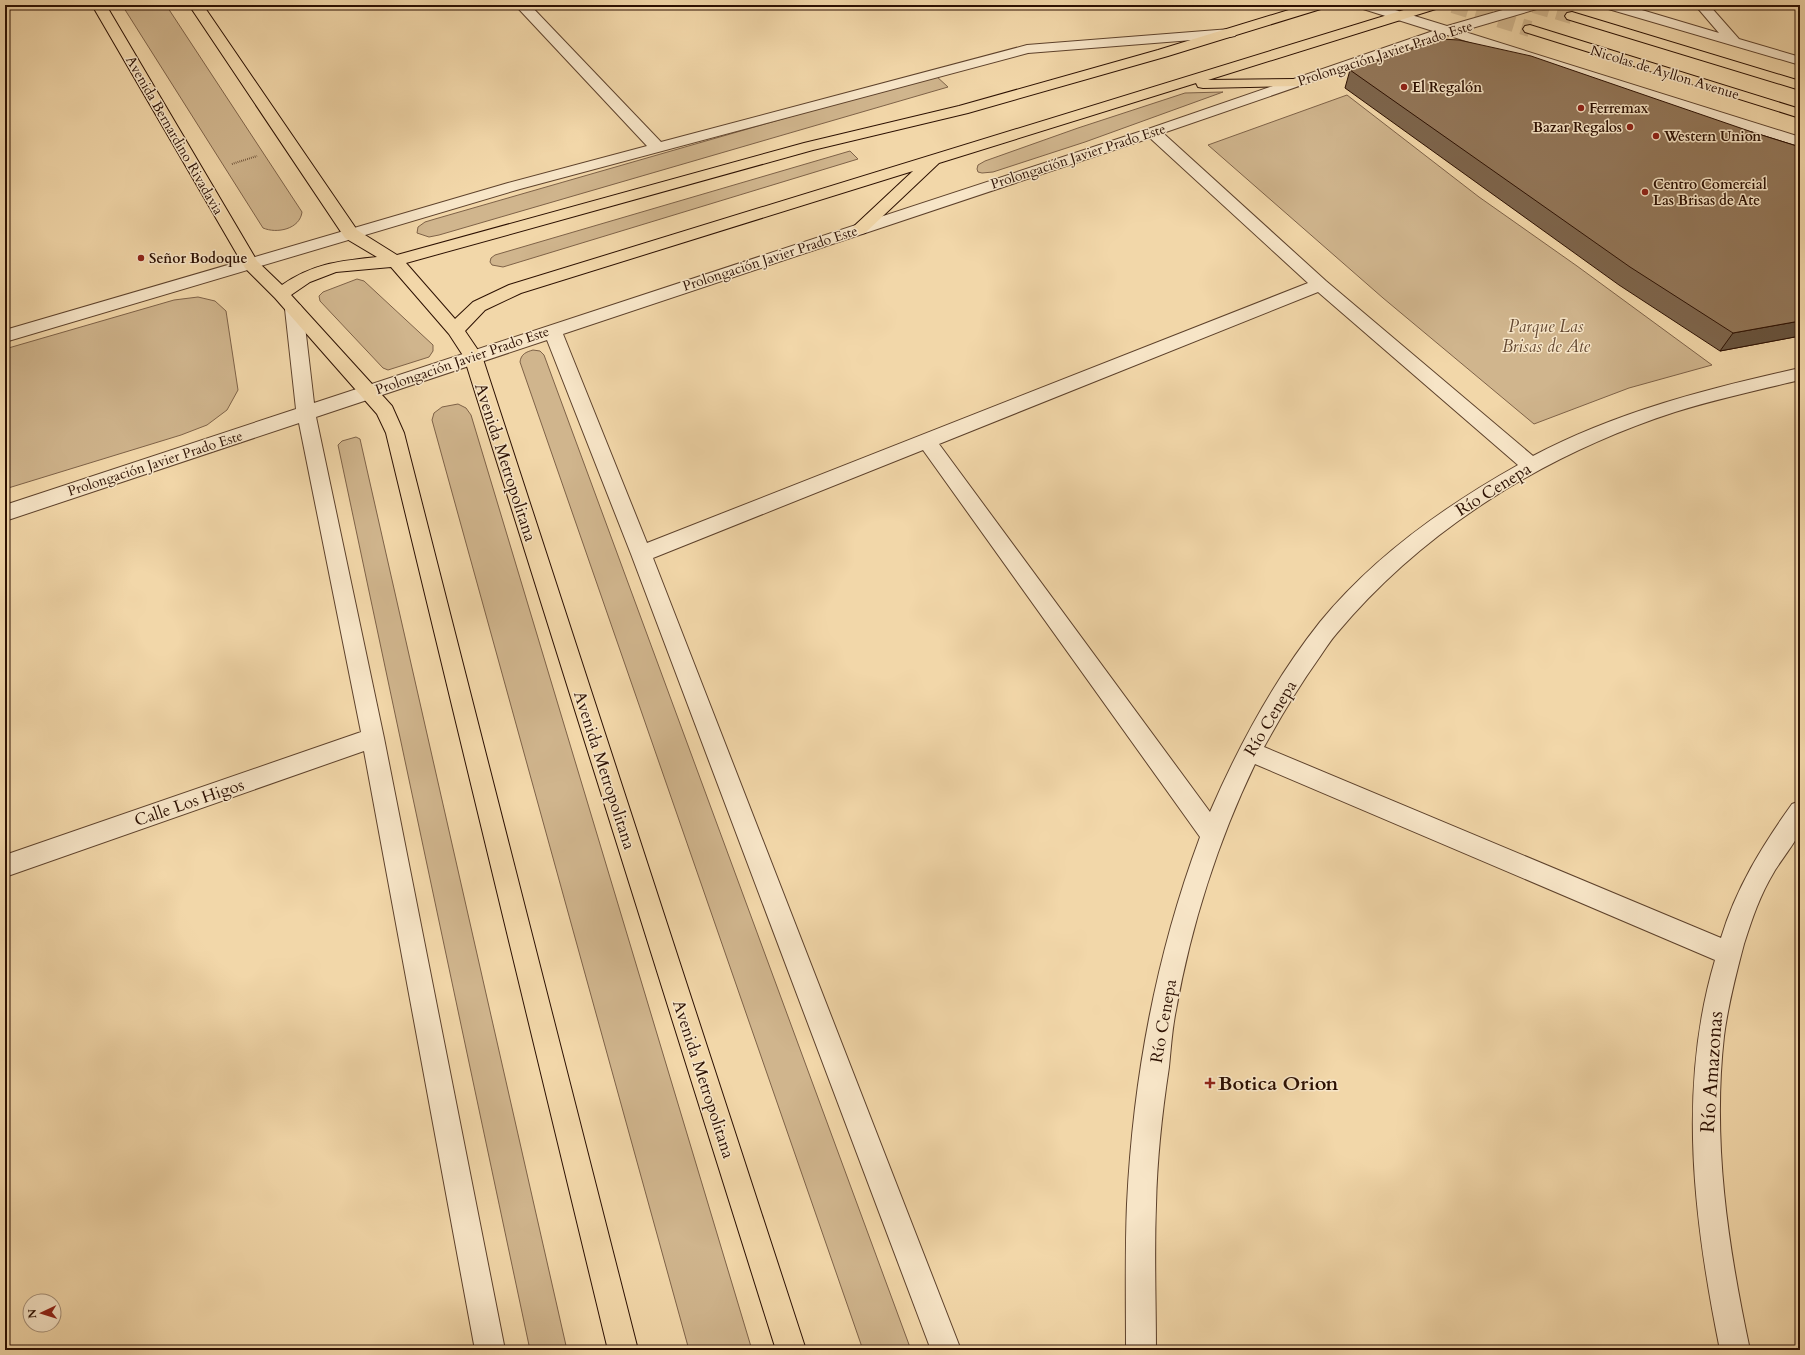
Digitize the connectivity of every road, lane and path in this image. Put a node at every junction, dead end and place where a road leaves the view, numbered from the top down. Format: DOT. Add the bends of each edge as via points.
graph roads {
  1 [pos="99,5"];
  2 [pos="196,5"];
  3 [pos="525,5"];
  4 [pos="1319,5"];
  5 [pos="1365,5"];
  6 [pos="1434,5"];
  7 [pos="1535,5"];
  8 [pos="1610,5"];
  9 [pos="1702,5"];
  10 [pos="1399,16"];
  11 [pos="1572,16"];
  12 [pos="1530,29"];
  13 [pos="1447,31"];
  14 [pos="1230,33"];
  15 [pos="1734,41"];
  16 [pos="1800,61"];
  17 [pos="1295,83"];
  18 [pos="1174,85"];
  19 [pos="1800,86"];
  20 [pos="1800,114"];
  21 [pos="1153,132"];
  22 [pos="1800,142"];
  23 [pos="291,145"];
  24 [pos="658,148"];
  25 [pos="935,159"];
  26 [pos="199,175"];
  27 [pos="859,229"];
  28 [pos="351,234"];
  29 [pos="395,261"];
  30 [pos="251,264"];
  31 [pos="1320,285"];
  32 [pos="288,302"];
  33 [pos="455,330"];
  34 [pos="552,330"];
  35 [pos="5,336"];
  36 [pos="473,356"];
  37 [pos="1800,374"];
  38 [pos="369,392"];
  39 [pos="306,413"];
  40 [pos="926,440"];
  41 [pos="1531,465"];
  42 [pos="5,513"];
  43 [pos="641,554"];
  44 [pos="373,738"];
  45 [pos="1249,751"];
  46 [pos="1800,812"];
  47 [pos="1212,834"];
  48 [pos="5,866"];
  49 [pos="1728,953"];
  50 [pos="490,1350"];
  51 [pos="623,1350"];
  52 [pos="791,1350"];
  53 [pos="946,1350"];
  54 [pos="1141,1350"];
  55 [pos="1735,1350"];
  1 -- 26 [label="main road, Avenida Bernardino Rivadavia"];
  2 -- 23 [label="main road"];
  3 -- 24 [label="street"];
  4 -- 14 [label="main road"];
  5 -- 10 [label="street"];
  6 -- 10 [label="main road, Prolongación Javier Prado Este"];
  7 -- 13 [label="street, Prolongación Javier Prado Este"];
  8 -- 15 [label="street"];
  9 -- 15 [label="street"];
  10 -- 13 [label="street"];
  10 -- 18 [label="main road, Prolongación Javier Prado Este"];
  11 -- 19 [label="main road, Nicolas de Ayllon Avenue"];
  12 -- 20 [label="main road, Nicolas de Ayllon Avenue"];
  13 -- 17 [label="street, Prolongación Javier Prado Este"];
  13 -- 22 [label="street"];
  14 -- 24 [label="street" via="1027,49"];
  14 -- 29 [label="main road" via="963,110 809,146"];
  15 -- 16 [label="street"];
  17 -- 18 [label="main road"];
  17 -- 21 [label="street, Prolongación Javier Prado Este"];
  18 -- 25 [label="main road, Prolongación Javier Prado Este"];
  21 -- 27 [label="street, Prolongación Javier Prado Este"];
  21 -- 31 [label="street"];
  23 -- 26 [label="path"];
  23 -- 28 [label="main road"];
  24 -- 28 [label="street" via="514,186"];
  25 -- 27 [label="main road"];
  25 -- 33 [label="main road, Prolongación Javier Prado Este" via="515,289 479,306"];
  26 -- 30 [label="main road, Avenida Bernardino Rivadavia"];
  27 -- 34 [label="street, Prolongación Javier Prado Este"];
  28 -- 29 [label="main road, Avenida Metropolitana"];
  28 -- 30 [label="street"];
  29 -- 32 [label="main road" via="334,267 304,278"];
  29 -- 33 [label="main road, Avenida Metropolitana"];
  30 -- 32 [label="main road"];
  30 -- 35 [label="street"];
  31 -- 40 [label="street"];
  31 -- 41 [label="street"];
  32 -- 38 [label="main road"];
  32 -- 39 [label="street"];
  33 -- 36 [label="main road, Avenida Metropolitana"];
  34 -- 36 [label="street, Prolongación Javier Prado Este"];
  34 -- 43 [label="street"];
  36 -- 38 [label="street, Prolongación Javier Prado Este"];
  36 -- 52 [label="main road, Avenida Metropolitana"];
  37 -- 41 [label="street, Río Cenepa" via="1689,402 1615,426"];
  38 -- 39 [label="street, Prolongación Javier Prado Este"];
  38 -- 51 [label="main road" via="385,411 395,433"];
  39 -- 42 [label="street, Prolongación Javier Prado Este"];
  39 -- 44 [label="street"];
  40 -- 43 [label="street"];
  40 -- 47 [label="street"];
  41 -- 45 [label="street, Río Cenepa" via="1476,496 1424,534 1374,578 1328,628 1287,686"];
  43 -- 53 [label="street"];
  44 -- 48 [label="street, Calle Los Higos"];
  44 -- 50 [label="street"];
  45 -- 47 [label="street, Río Cenepa"];
  45 -- 49 [label="street"];
  46 -- 49 [label="street, Río Amazonas" via="1774,848 1748,897"];
  47 -- 54 [label="street, Río Cenepa" via="1186,915 1163,1005 1149,1108 1141,1223"];
  49 -- 55 [label="street, Río Amazonas" via="1715,1004 1705,1121 1710,1206 1723,1299"];
}
